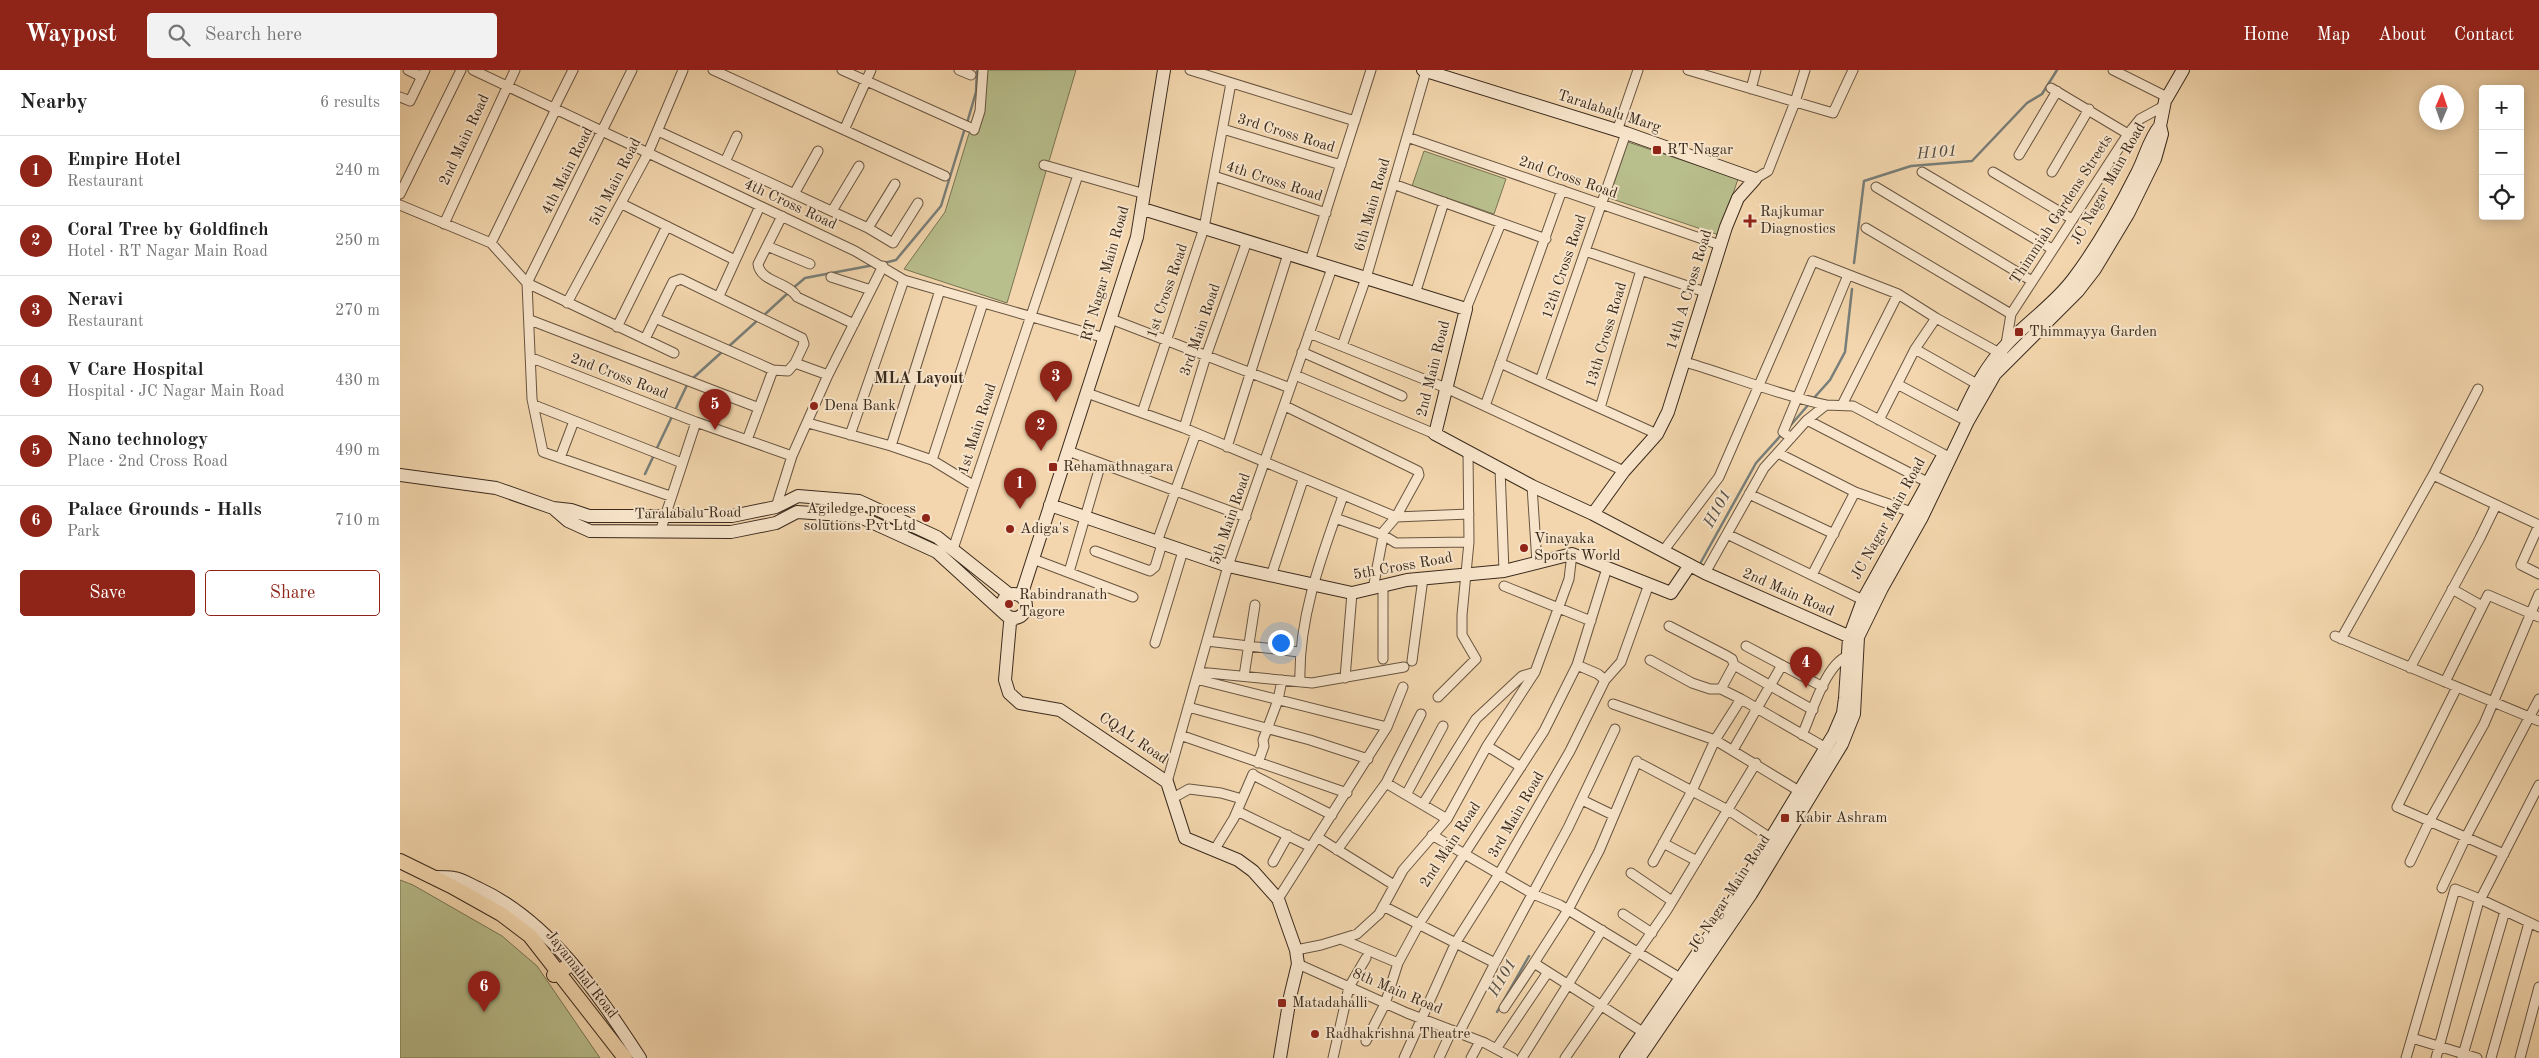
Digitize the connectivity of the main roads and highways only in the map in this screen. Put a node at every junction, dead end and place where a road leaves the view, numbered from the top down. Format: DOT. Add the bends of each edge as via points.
graph roads {
  1 [pos="1164,70"];
  2 [pos="1424,70"];
  3 [pos="2183,70"];
  4 [pos="1755,179"];
  5 [pos="1142,210"];
  6 [pos="2005,352"];
  7 [pos="1947,457"];
  8 [pos="400,474"];
  9 [pos="1050,505"];
  10 [pos="553,508"];
  11 [pos="1593,514"];
  12 [pos="1918,515"];
  13 [pos="1690,565"];
  14 [pos="1015,596"];
  15 [pos="1010,616"];
  16 [pos="1854,639"];
  17 [pos="1852,655"];
  18 [pos="1805,794"];
  19 [pos="401,864"];
  20 [pos="452,885"];
  21 [pos="571,964"];
  22 [pos="556,974"];
  23 [pos="1648,1035"];
  24 [pos="617,1058"];
  25 [pos="625,1058"];
  26 [pos="640,1058"];
  27 [pos="1280,1058"];
  28 [pos="1626,1058"];
  29 [pos="1639,1058"];
  1 -- 5 [label="main road, RT Nagar Main Road"];
  2 -- 4 [label="main road, Taralabalu Marg" via="1621,132"];
  3 -- 6 [label="main road, JC Nagar Main Road" via="2165,101 2160,126 2137,173 2074,278"];
  4 -- 11 [label="main road, 14th A Cross Road" via="1738,198 1720,245 1668,412 1657,434"];
  5 -- 9 [label="main road, RT Nagar Main Road" via="1137,237"];
  5 -- 11 [label="main road, 2nd Main Road" via="1466,309 1435,434 1532,486"];
  6 -- 7 [label="main road, JC Nagar Main Road"];
  6 -- 7 [label="main road, JC Nagar Main Road" via="1977,384"];
  7 -- 12 [label="main road, JC Nagar Main Road"];
  7 -- 12 [label="main road, JC Nagar Main Road" via="1929,483"];
  8 -- 10 [label="main road, Taralabalu Road" via="496,488"];
  9 -- 13 [label="main road, 5th Cross Road" via="1228,566 1352,593 1422,578 1504,571 1572,554 1671,593"];
  9 -- 14 [label="main road, RT Nagar Main Road" via="1033,559"];
  10 -- 14 [label="main road, Taralabalu Road" via="589,516 732,516 776,507 798,496 858,501 937,537"];
  10 -- 15 [label="main road, Taralabalu Road" via="568,521 590,531 732,532 776,523 797,512 858,516 937,552"];
  11 -- 13 [label="main road, 2nd Main Road"];
  12 -- 16 [label="main road, JC Nagar Main Road"];
  12 -- 16 [label="main road, JC Nagar Main Road" via="1863,600"];
  13 -- 16 [label="main road, 2nd Main Road"];
  14 -- 15 [label="main road" via="1002,605"];
  14 -- 15 [label="main road" via="1026,602 1026,609 1022,616"];
  15 -- 27 [label="main road, CQAL Road" via="1004,680 1009,693 1020,703 1060,710 1167,782 1184,836 1253,871 1278,900 1298,964"];
  16 -- 17 [label="main road, JC Nagar Main Road"];
  17 -- 18 [label="main road, JC Nagar Main Road" via="1843,713"];
  17 -- 18 [label="main road, JC Nagar Main Road" via="1855,698 1850,726"];
  18 -- 23 [label="main road, JC Nagar Main Road" via="1777,842 1730,906"];
  19 -- 20 [label="main road, Jayamahal Road"];
  19 -- 20 [label="main road, Jayamahal Road"];
  20 -- 21 [label="main road" via="488,892 524,915"];
  20 -- 22 [label="main road, Jayamahal Road" via="521,936"];
  21 -- 22 [label="main road"];
  21 -- 26 [label="main road" via="602,1002"];
  22 -- 24 [label="main road, Jayamahal Road"];
  22 -- 25 [label="main road, Jayamahal Road"];
  23 -- 28 [label="main road, JC Nagar Main Road"];
  23 -- 29 [label="main road, JC Nagar Main Road"];
}
